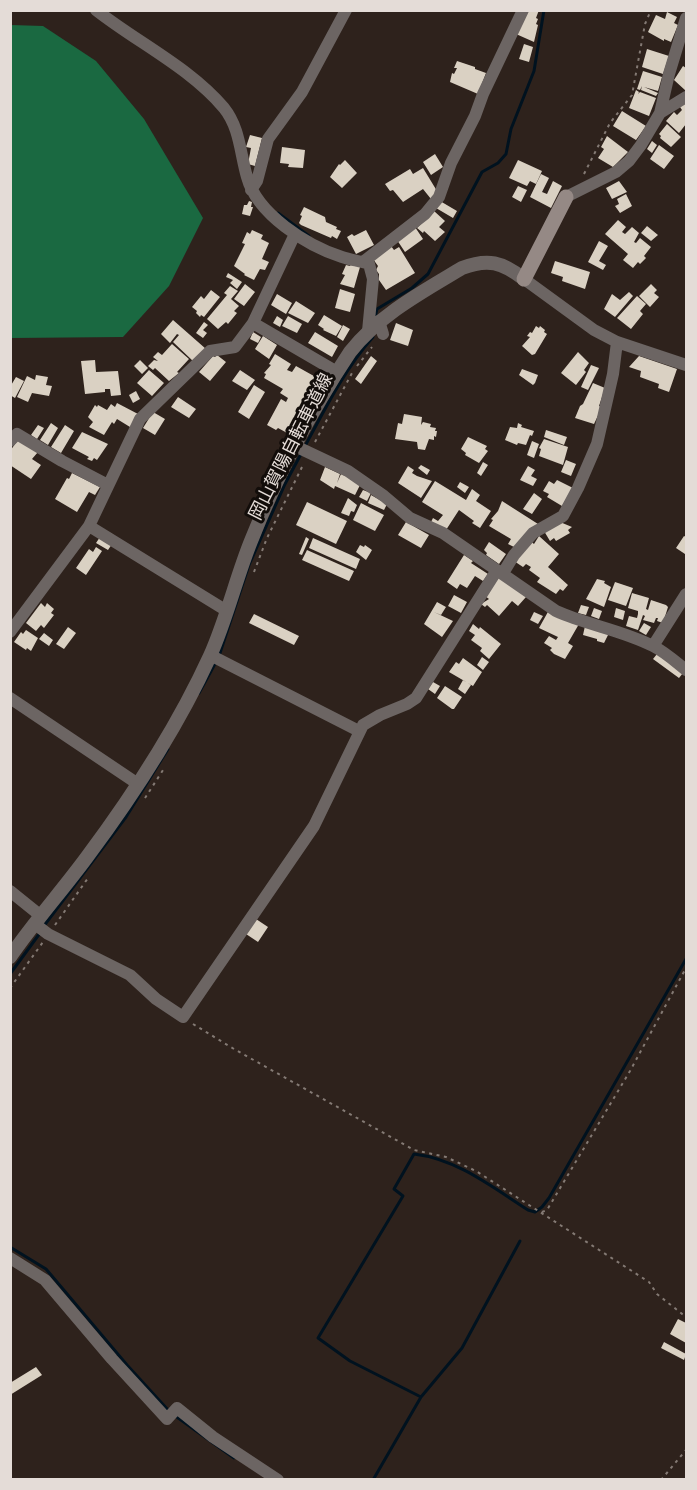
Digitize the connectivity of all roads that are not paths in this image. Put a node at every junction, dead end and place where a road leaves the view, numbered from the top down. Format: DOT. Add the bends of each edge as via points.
graph roads {
  1 [pos="96,10"];
  2 [pos="346,10"];
  3 [pos="523,10"];
  4 [pos="687,18"];
  5 [pos="687,97"];
  6 [pos="660,113"];
  7 [pos="251,190"];
  8 [pos="566,197"];
  9 [pos="296,234"];
  10 [pos="364,260"];
  11 [pos="524,279"];
  12 [pos="253,323"];
  13 [pos="376,327"];
  14 [pos="617,342"];
  15 [pos="687,364"];
  16 [pos="337,372"];
  17 [pos="10,441"];
  18 [pos="302,450"];
  19 [pos="108,485"];
  20 [pos="89,526"];
  21 [pos="500,572"];
  22 [pos="687,594"];
  23 [pos="227,611"];
  24 [pos="10,632"];
  25 [pos="653,646"];
  26 [pos="215,658"];
  27 [pos="687,670"];
  28 [pos="10,698"];
  29 [pos="359,731"];
  30 [pos="138,784"];
  31 [pos="10,891"];
  32 [pos="41,927"];
  33 [pos="10,957"];
  34 [pos="10,1258"];
  35 [pos="278,1479"];
  1 -- 7 [label="street" via="182,71 225,109 234,124"];
  2 -- 7 [label="street" via="302,92 268,139"];
  3 -- 10 [label="street" via="439,197 425,214"];
  4 -- 6 [label="street"];
  5 -- 6 [label="street"];
  6 -- 8 [label="street" via="623,167"];
  7 -- 9 [label="street" via="262,207"];
  8 -- 11 [label="main road"];
  9 -- 10 [label="street" via="328,252"];
  9 -- 12 [label="street"];
  10 -- 13 [label="street" via="373,276"];
  11 -- 13 [label="street" via="502,264 473,264 450,275"];
  11 -- 14 [label="street"];
  12 -- 16 [label="street"];
  12 -- 19 [label="street" via="235,347 210,351 144,414"];
  13 -- 16 [label="street"];
  14 -- 15 [label="street"];
  14 -- 21 [label="street" via="597,444 578,488 563,516 533,534"];
  16 -- 18 [label="street"];
  17 -- 19 [label="street" via="17,434"];
  18 -- 21 [label="street" via="348,471 410,518 443,533"];
  18 -- 23 [label="street" via="252,538"];
  19 -- 20 [label="street"];
  20 -- 23 [label="street"];
  20 -- 24 [label="street"];
  21 -- 25 [label="street" via="556,611"];
  21 -- 29 [label="street" via="416,698 368,722"];
  22 -- 25 [label="street"];
  23 -- 26 [label="street"];
  25 -- 27 [label="street"];
  26 -- 29 [label="street"];
  26 -- 30 [label="street"];
  28 -- 30 [label="street"];
  29 -- 32 [label="street" via="314,826 183,1017 130,975"];
  30 -- 32 [label="street"];
  31 -- 32 [label="street"];
  32 -- 33 [label="street"];
  34 -- 35 [label="street" via="45,1280 166,1419 177,1408 213,1437"];
}
